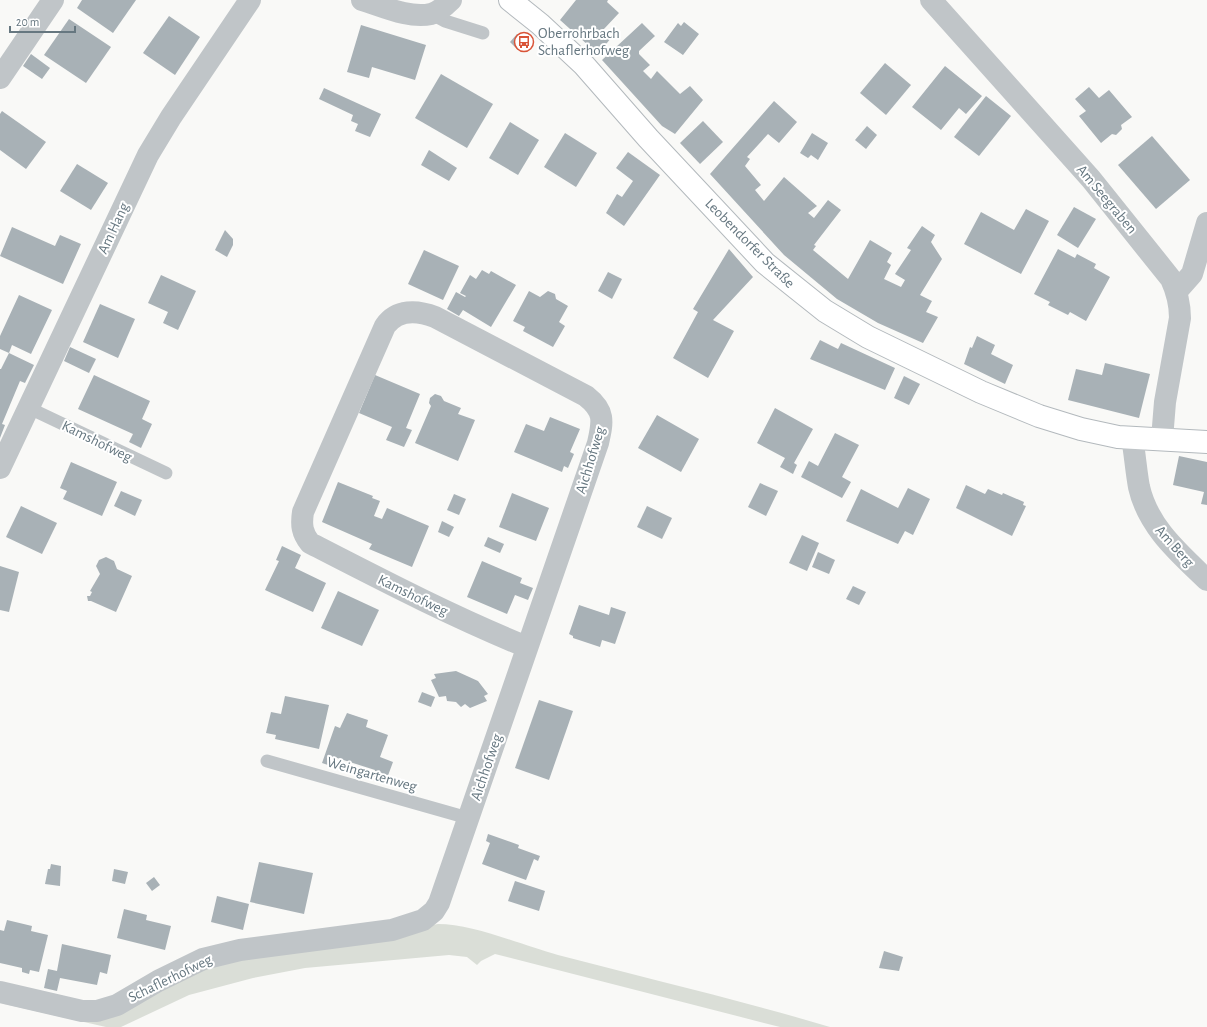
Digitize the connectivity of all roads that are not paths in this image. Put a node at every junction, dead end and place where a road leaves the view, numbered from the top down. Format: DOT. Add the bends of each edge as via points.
graph roads {
  1 [pos="53,0"];
  2 [pos="250,0"];
  3 [pos="362,0"];
  4 [pos="451,0"];
  5 [pos="510,0"];
  6 [pos="931,0"];
  7 [pos="432,14"];
  8 [pos="483,33"];
  9 [pos="0,78"];
  10 [pos="1207,223"];
  11 [pos="1177,291"];
  12 [pos="29,408"];
  13 [pos="1132,438"];
  14 [pos="1162,439"];
  15 [pos="1207,442"];
  16 [pos="0,468"];
  17 [pos="166,473"];
  18 [pos="304,535"];
  19 [pos="1207,580"];
  20 [pos="527,648"];
  21 [pos="267,762"];
  22 [pos="468,818"];
  23 [pos="434,911"];
  24 [pos="0,992"];
  1 -- 9 [label="street"];
  2 -- 12 [label="street, Am Hang" via="155,141"];
  3 -- 7 [label="street" via="402,12"];
  4 -- 7 [label="street"];
  5 -- 13 [label="main road, Leobendorfer Straße" via="584,65 648,138 765,263 824,311 868,337 1007,403 1081,429"];
  6 -- 11 [label="street, Am Seegraben" via="1092,179 1163,267"];
  7 -- 8 [label="lane" via="445,21"];
  10 -- 11 [label="street" via="1192,274"];
  11 -- 14 [label="street, Am Seegraben" via="1180,318 1163,414"];
  12 -- 16 [label="street, Am Hang"];
  12 -- 17 [label="lane, Kamshofweg"];
  13 -- 14 [label="main road, Leobendorfer Straße"];
  13 -- 19 [label="street, Am Berg" via="1140,487 1151,519 1171,544"];
  14 -- 15 [label="main road, Leobendorfer Straße"];
  18 -- 20 [label="street, Kamshofweg" via="310,543 398,588"];
  18 -- 20 [label="street, Aichhofweg" via="301,525 303,512 384,326 402,313 415,312 436,317 586,396 601,412 598,443"];
  20 -- 22 [label="street, Aichhofweg"];
  21 -- 22 [label="lane, Weingartenweg"];
  22 -- 23 [label="street, Aichhofweg" via="443,893"];
  23 -- 24 [label="street, Schaflerhofweg" via="423,920 392,930 218,954 192,963 117,1005 97,1011 82,1011"];
}
